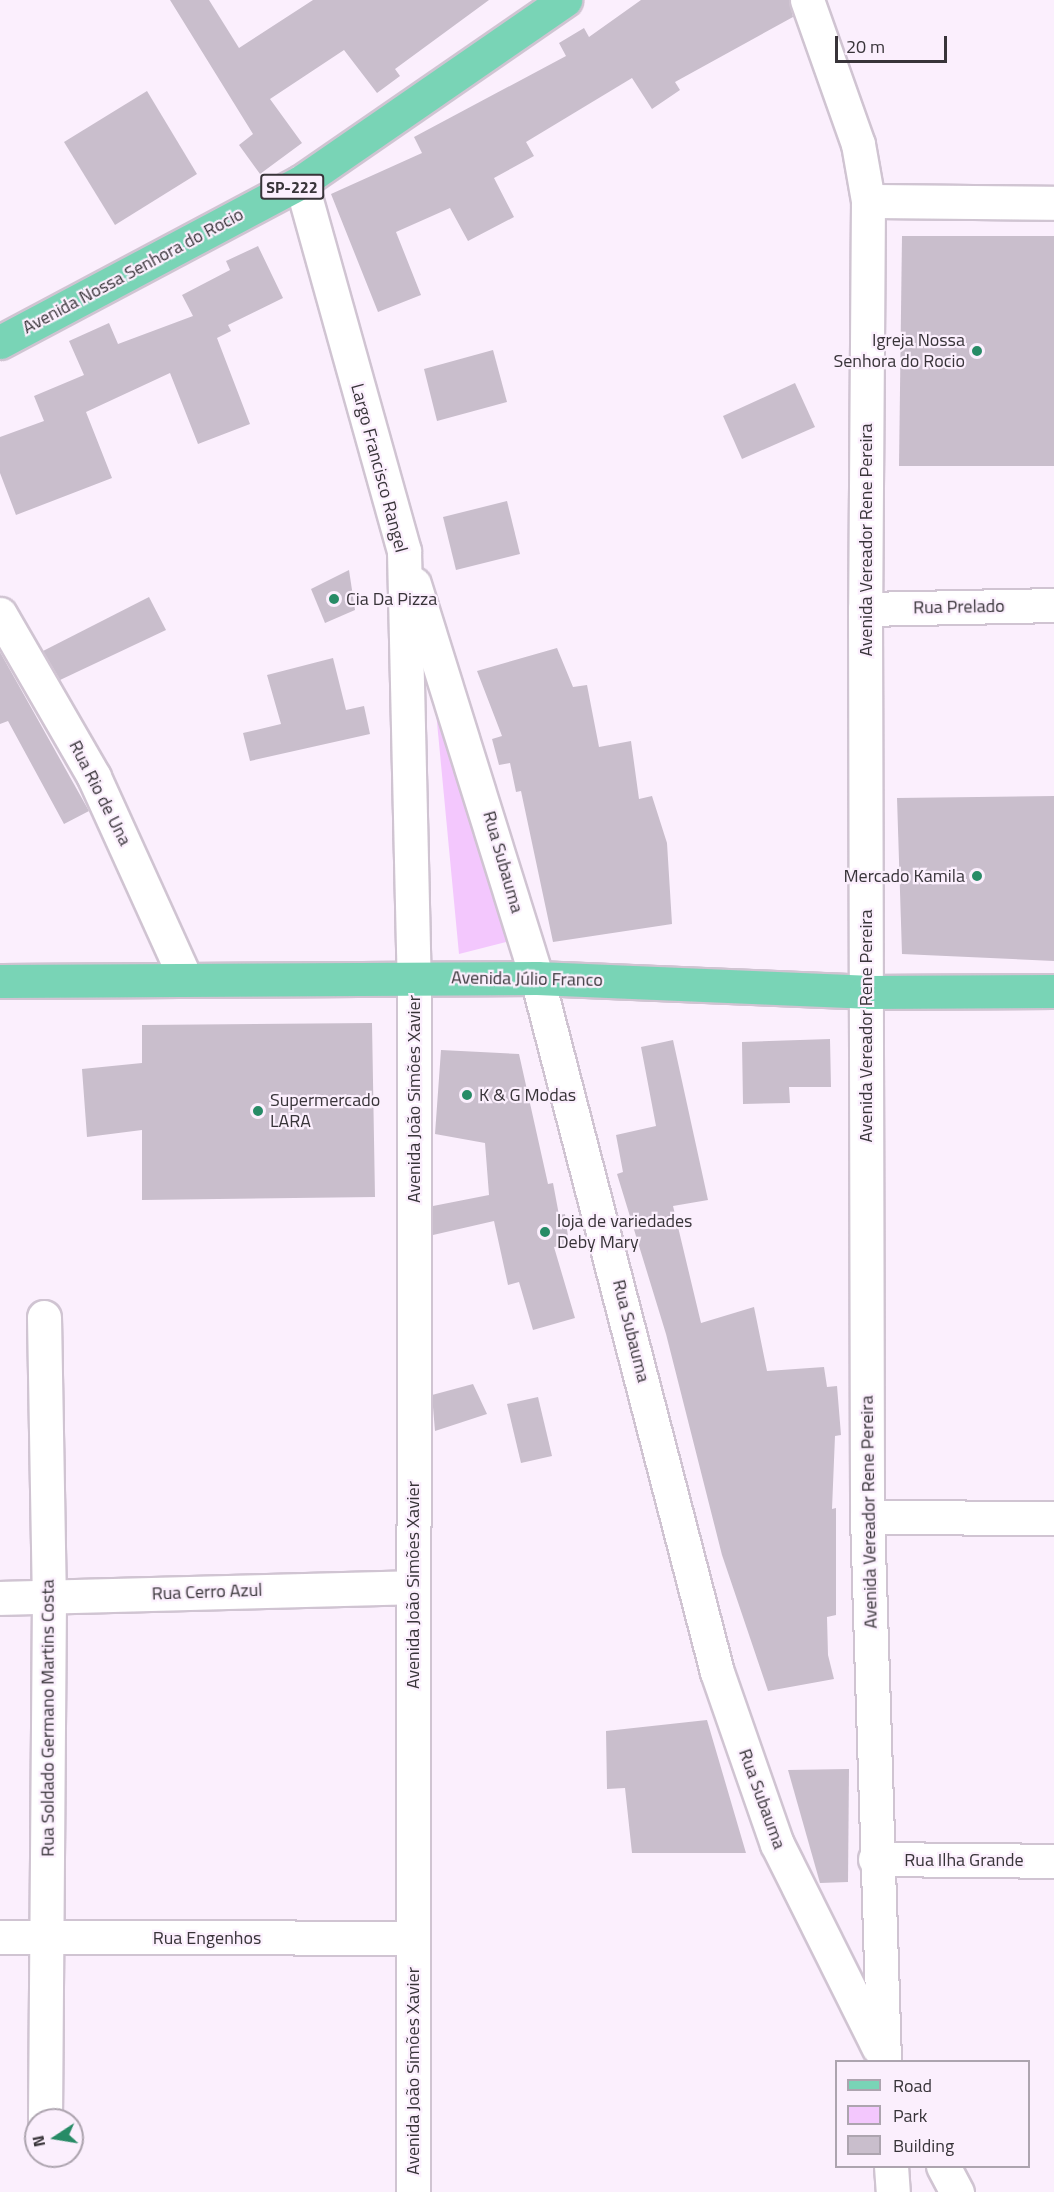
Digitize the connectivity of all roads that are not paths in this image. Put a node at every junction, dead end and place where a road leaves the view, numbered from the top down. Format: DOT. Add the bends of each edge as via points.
graph roads {
  1 [pos="565,0"];
  2 [pos="807,0"];
  3 [pos="301,182"];
  4 [pos="868,201"];
  5 [pos="1054,203"];
  6 [pos="0,342"];
  7 [pos="404,551"];
  8 [pos="1054,605"];
  9 [pos="864,609"];
  10 [pos="0,614"];
  11 [pos="185,978"];
  12 [pos="414,978"];
  13 [pos="537,978"];
  14 [pos="0,981"];
  15 [pos="1054,990"];
  16 [pos="866,992"];
  17 [pos="44,1317"];
  18 [pos="867,1517"];
  19 [pos="1054,1518"];
  20 [pos="413,1587"];
  21 [pos="49,1597"];
  22 [pos="0,1598"];
  23 [pos="875,1859"];
  24 [pos="1054,1861"];
  25 [pos="0,1937"];
  26 [pos="47,1937"];
  27 [pos="413,1938"];
  28 [pos="884,2060"];
  29 [pos="45,2108"];
  30 [pos="891,2168"];
  31 [pos="944,2168"];
  32 [pos="413,2192"];
  33 [pos="893,2192"];
  34 [pos="957,2192"];
  1 -- 3 [label="main road, Avenida Nossa Senhora do Rocio / SP-222"];
  2 -- 4 [label="street, Avenida Vereador Rene Pereira" via="858,144"];
  3 -- 6 [label="main road, Avenida Nossa Senhora do Rocio / SP-222"];
  3 -- 7 [label="street, Largo Francisco Rangel"];
  4 -- 5 [label="street"];
  4 -- 9 [label="street, Avenida Vereador Rene Pereira"];
  7 -- 12 [label="street, Largo Francisco Rangel"];
  7 -- 13 [label="street, Rua Subauma"];
  8 -- 9 [label="street, Rua Prelado"];
  9 -- 16 [label="street, Avenida Vereador Rene Pereira"];
  10 -- 11 [label="street, Rua Rio de Una" via="94,777"];
  11 -- 12 [label="main road, Avenida Júlio Franco"];
  11 -- 14 [label="main road, Avenida Júlio Franco"];
  12 -- 13 [label="main road, Avenida Júlio Franco"];
  12 -- 20 [label="street, Avenida João Simões Xavier"];
  13 -- 16 [label="main road, Avenida Júlio Franco"];
  13 -- 28 [label="street, Rua Subauma" via="717,1672 777,1844"];
  15 -- 16 [label="main road, Avenida Júlio Franco"];
  16 -- 18 [label="street, Avenida Vereador Rene Pereira"];
  17 -- 21 [label="street, Rua Soldado Germano Martins Costa"];
  18 -- 19 [label="street"];
  18 -- 23 [label="street, Avenida Vereador Rene Pereira"];
  20 -- 21 [label="street, Rua Cerro Azul"];
  20 -- 27 [label="street, Avenida João Simões Xavier"];
  21 -- 22 [label="street, Rua Cerro Azul"];
  21 -- 26 [label="street, Rua Soldado Germano Martins Costa"];
  23 -- 24 [label="street, Rua Ilha Grande"];
  23 -- 28 [label="street, Avenida Vereador Rene Pereira"];
  25 -- 26 [label="street, Rua Engenhos"];
  26 -- 27 [label="street, Rua Engenhos"];
  26 -- 29 [label="street, Rua Soldado Germano Martins Costa"];
  27 -- 32 [label="street, Avenida João Simões Xavier"];
  30 -- 33 [label="street"];
  31 -- 34 [label="street"];
}
